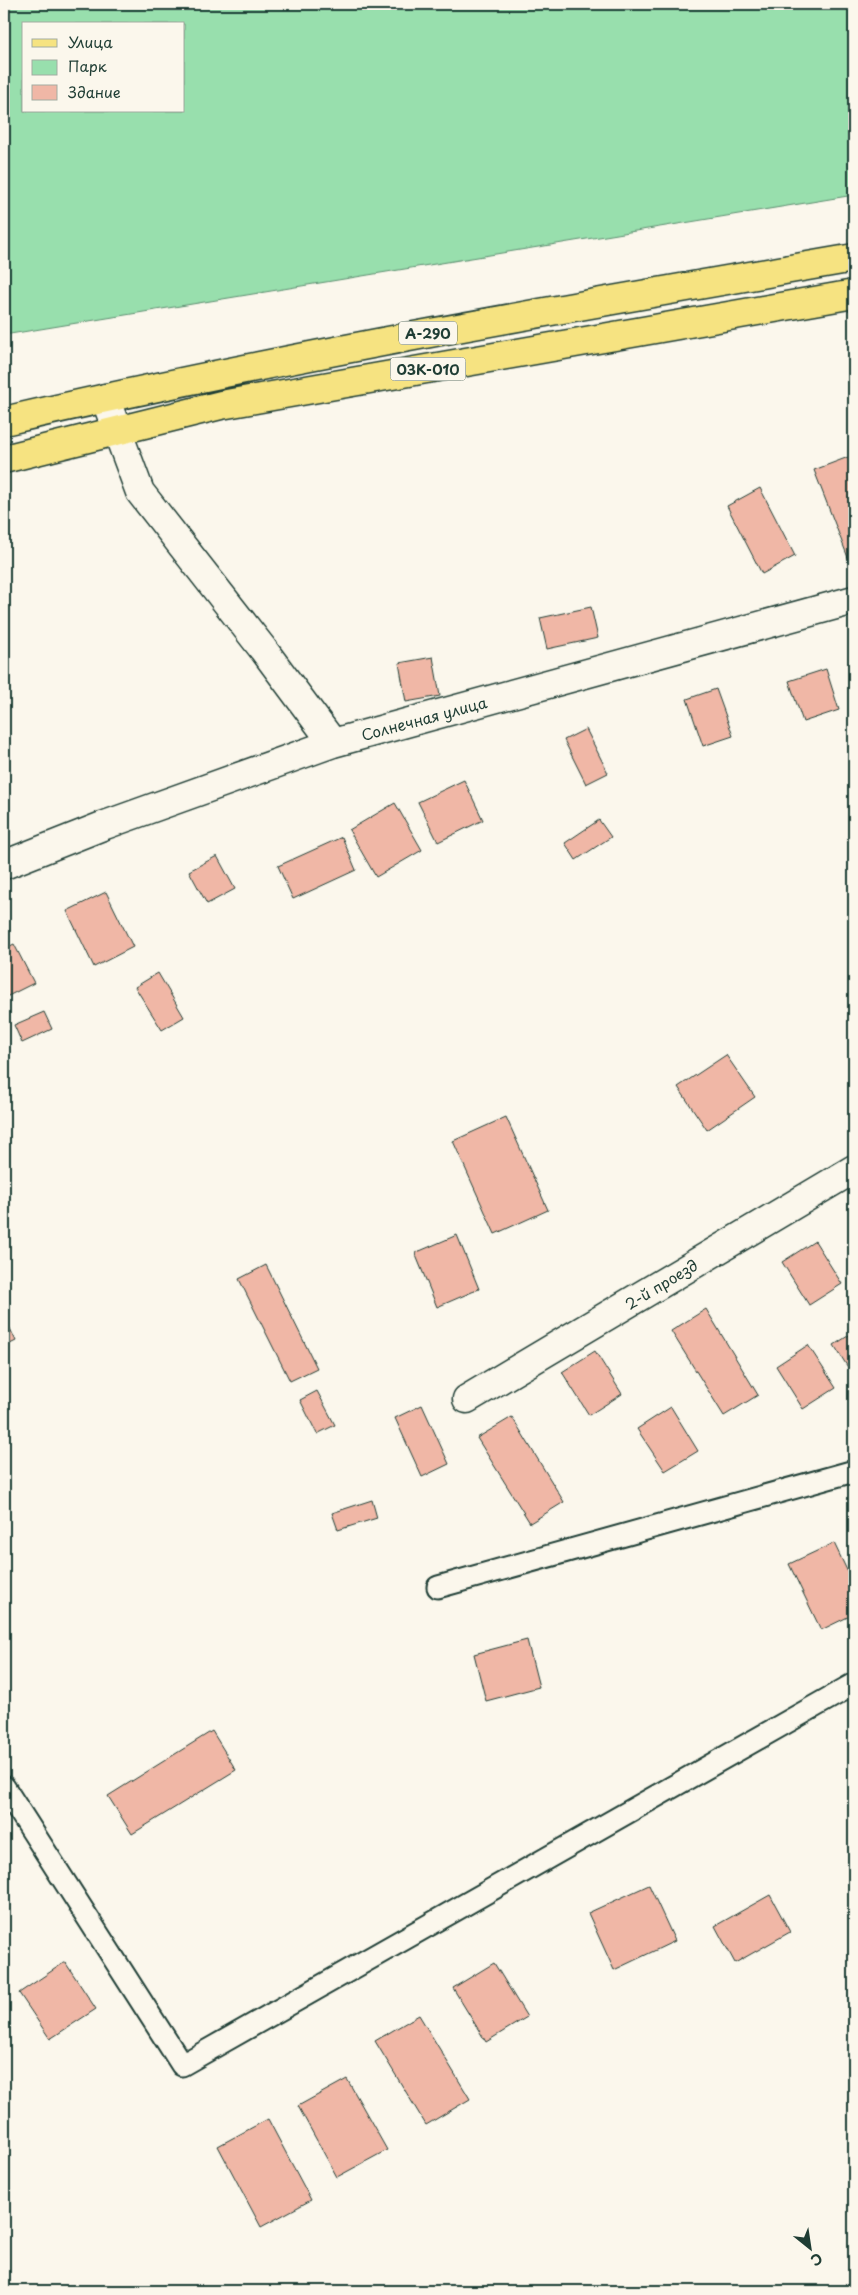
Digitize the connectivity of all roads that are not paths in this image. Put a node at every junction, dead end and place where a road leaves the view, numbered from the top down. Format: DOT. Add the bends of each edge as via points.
graph roads {
  1 [pos="854,258"];
  2 [pos="854,294"];
  3 [pos="105,398"];
  4 [pos="4,421"];
  5 [pos="117,431"];
  6 [pos="4,458"];
  7 [pos="854,600"];
  8 [pos="333,743"];
  9 [pos="4,865"];
  10 [pos="854,1169"];
  11 [pos="467,1399"];
  12 [pos="854,1471"];
  13 [pos="438,1587"];
  14 [pos="854,1684"];
  15 [pos="4,1787"];
  1 -- 3 [label="main road, А-290" via="440,330"];
  2 -- 5 [label="main road, 03К-010" via="221,406"];
  3 -- 4 [label="main road, А-290"];
  3 -- 5 [label="street"];
  5 -- 6 [label="main road, 03К-010"];
  5 -- 8 [label="street" via="140,492"];
  7 -- 8 [label="street, Солнечная улица"];
  8 -- 9 [label="street, Солнечная улица"];
  10 -- 11 [label="street, 2-й проезд"];
  12 -- 13 [label="lane"];
  14 -- 15 [label="lane" via="182,2065"];
}
